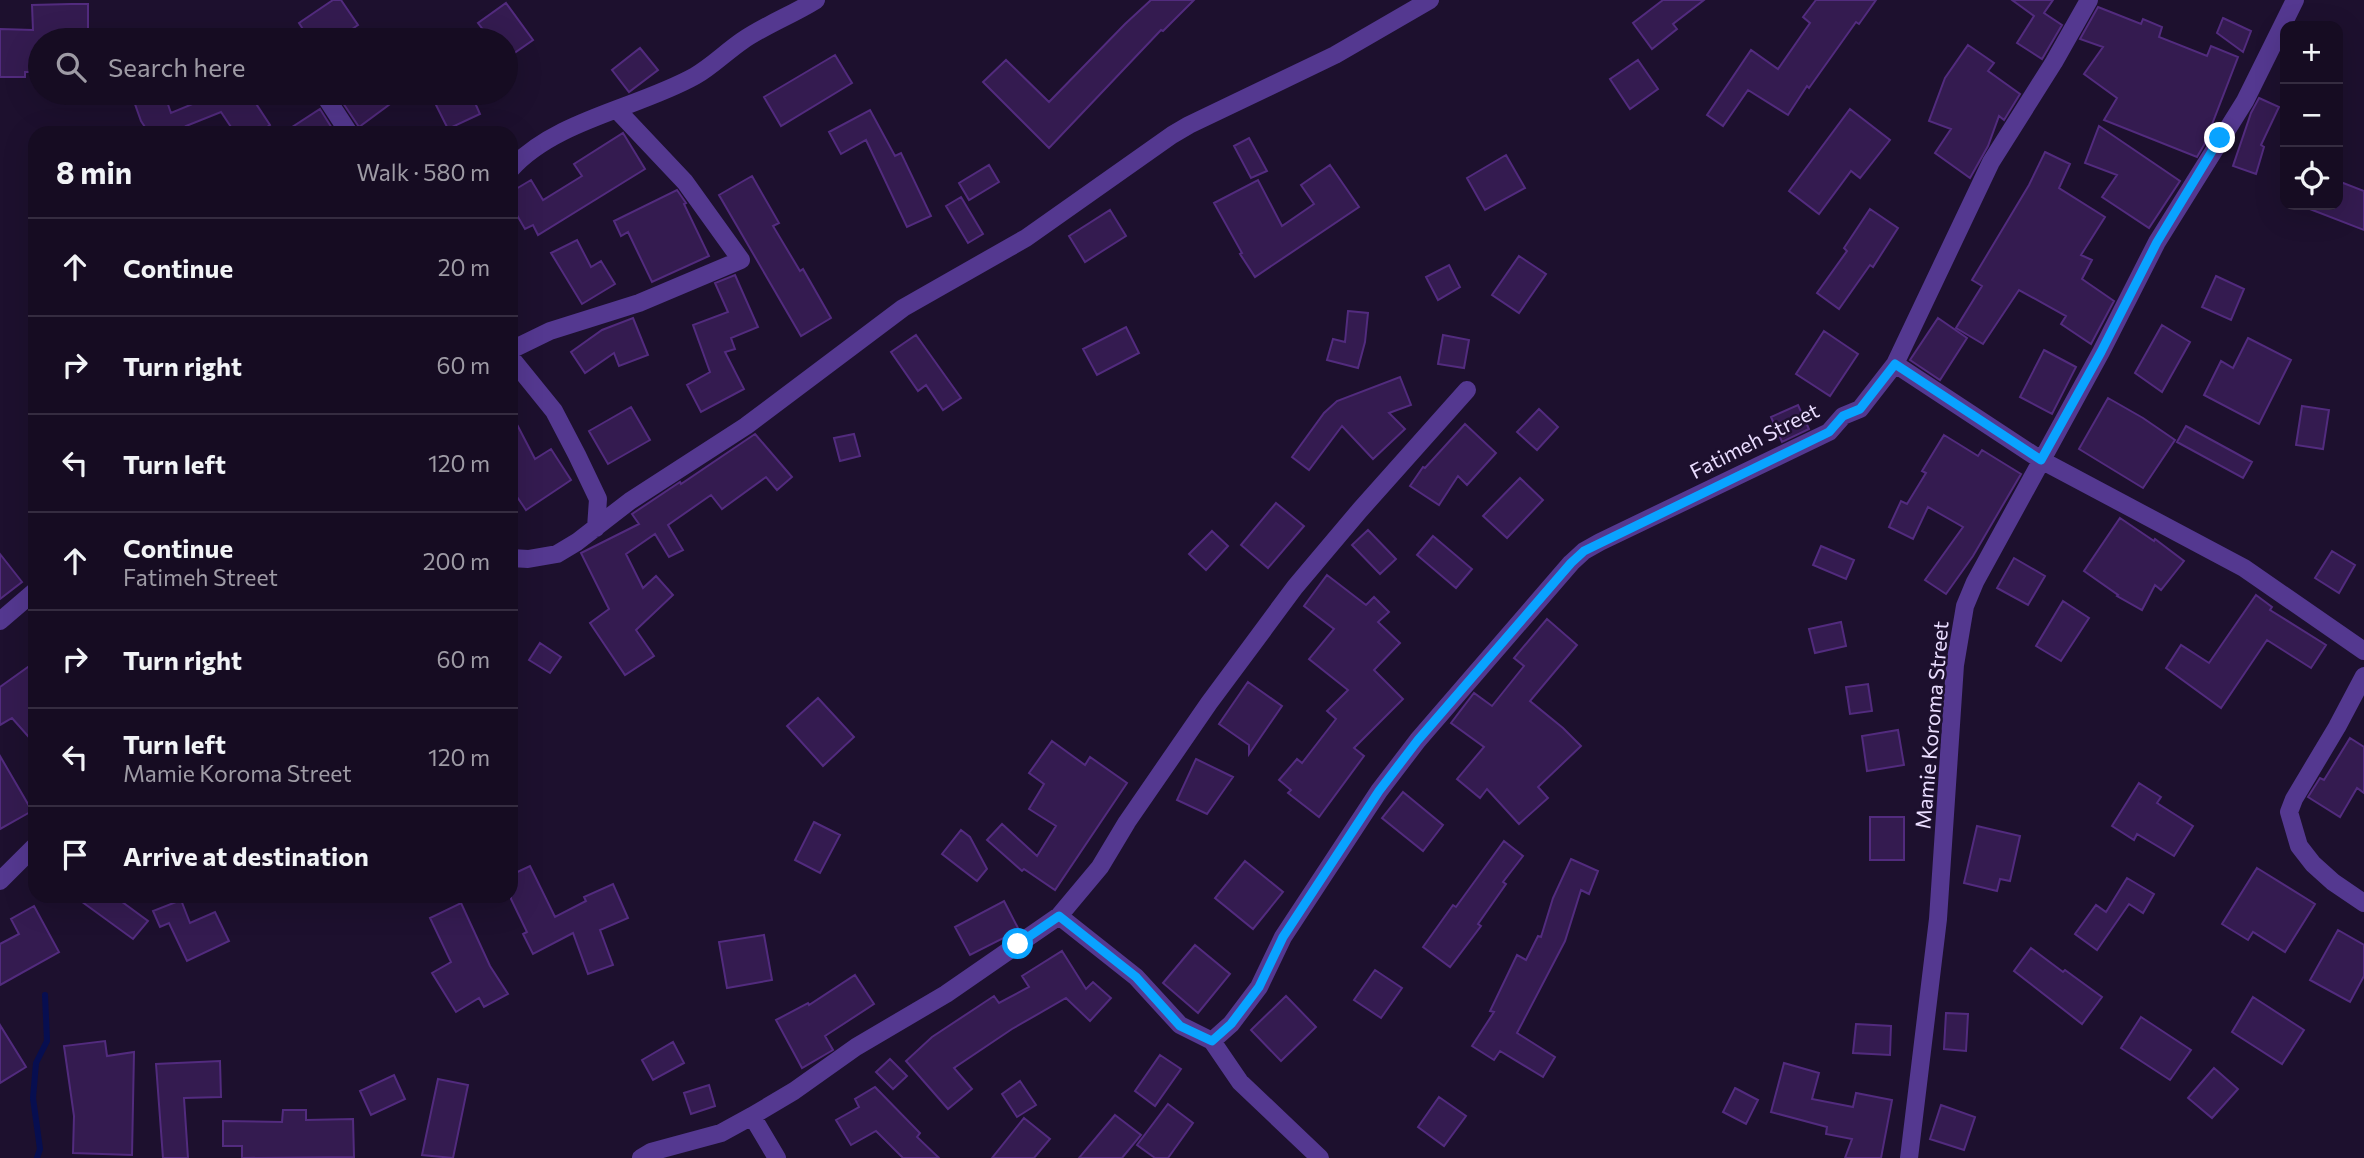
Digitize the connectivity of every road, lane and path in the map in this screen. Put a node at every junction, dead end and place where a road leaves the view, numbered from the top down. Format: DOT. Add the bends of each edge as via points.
graph roads {
  1 [pos="817,0"];
  2 [pos="1430,0"];
  3 [pos="2089,0"];
  4 [pos="2295,0"];
  5 [pos="331,105"];
  6 [pos="618,111"];
  7 [pos="344,126"];
  8 [pos="518,164"];
  9 [pos="518,347"];
  10 [pos="1895,364"];
  11 [pos="518,367"];
  12 [pos="1467,390"];
  13 [pos="2041,460"];
  14 [pos="596,528"];
  15 [pos="518,558"];
  16 [pos="28,597"];
  17 [pos="0,621"];
  18 [pos="2364,651"];
  19 [pos="2364,676"];
  20 [pos="28,853"];
  21 [pos="0,881"];
  22 [pos="2364,903"];
  23 [pos="1059,916"];
  24 [pos="1212,1041"];
  25 [pos="752,1116"];
  26 [pos="641,1158"];
  27 [pos="777,1158"];
  28 [pos="1320,1158"];
  29 [pos="1909,1158"];
  1 -- 6 [label="street" via="743,40 695,76"];
  2 -- 14 [label="street" via="1335,55 1172,135 1026,238 903,308 746,426"];
  3 -- 10 [label="street, Fatimeh Street" via="1991,162"];
  4 -- 13 [label="street, Mamie Koroma Street" via="2245,100 2157,242"];
  5 -- 7 [label="street"];
  6 -- 8 [label="street" via="592,117 552,137"];
  6 -- 9 [label="street" via="685,183 741,260"];
  10 -- 13 [label="street"];
  10 -- 24 [label="street, Fatimeh Street" via="1860,409 1843,416 1829,432 1584,551 1571,563 1379,791 1283,937 1259,987"];
  11 -- 14 [label="street" via="554,411 598,499"];
  12 -- 23 [label="street" via="1295,587 1209,703 1100,867"];
  13 -- 18 [label="street" via="2244,568"];
  13 -- 29 [label="street, Mamie Koroma Street" via="1975,582 1959,633 1938,919"];
  14 -- 15 [label="street" via="557,554"];
  16 -- 17 [label="street"];
  19 -- 22 [label="street" via="2289,812 2299,846 2313,864"];
  20 -- 21 [label="street"];
  23 -- 24 [label="street" via="1136,977 1180,1026"];
  23 -- 25 [label="street" via="946,994 856,1046"];
  24 -- 28 [label="street" via="1240,1082"];
  25 -- 26 [label="street" via="721,1133"];
  25 -- 27 [label="street"];
}
